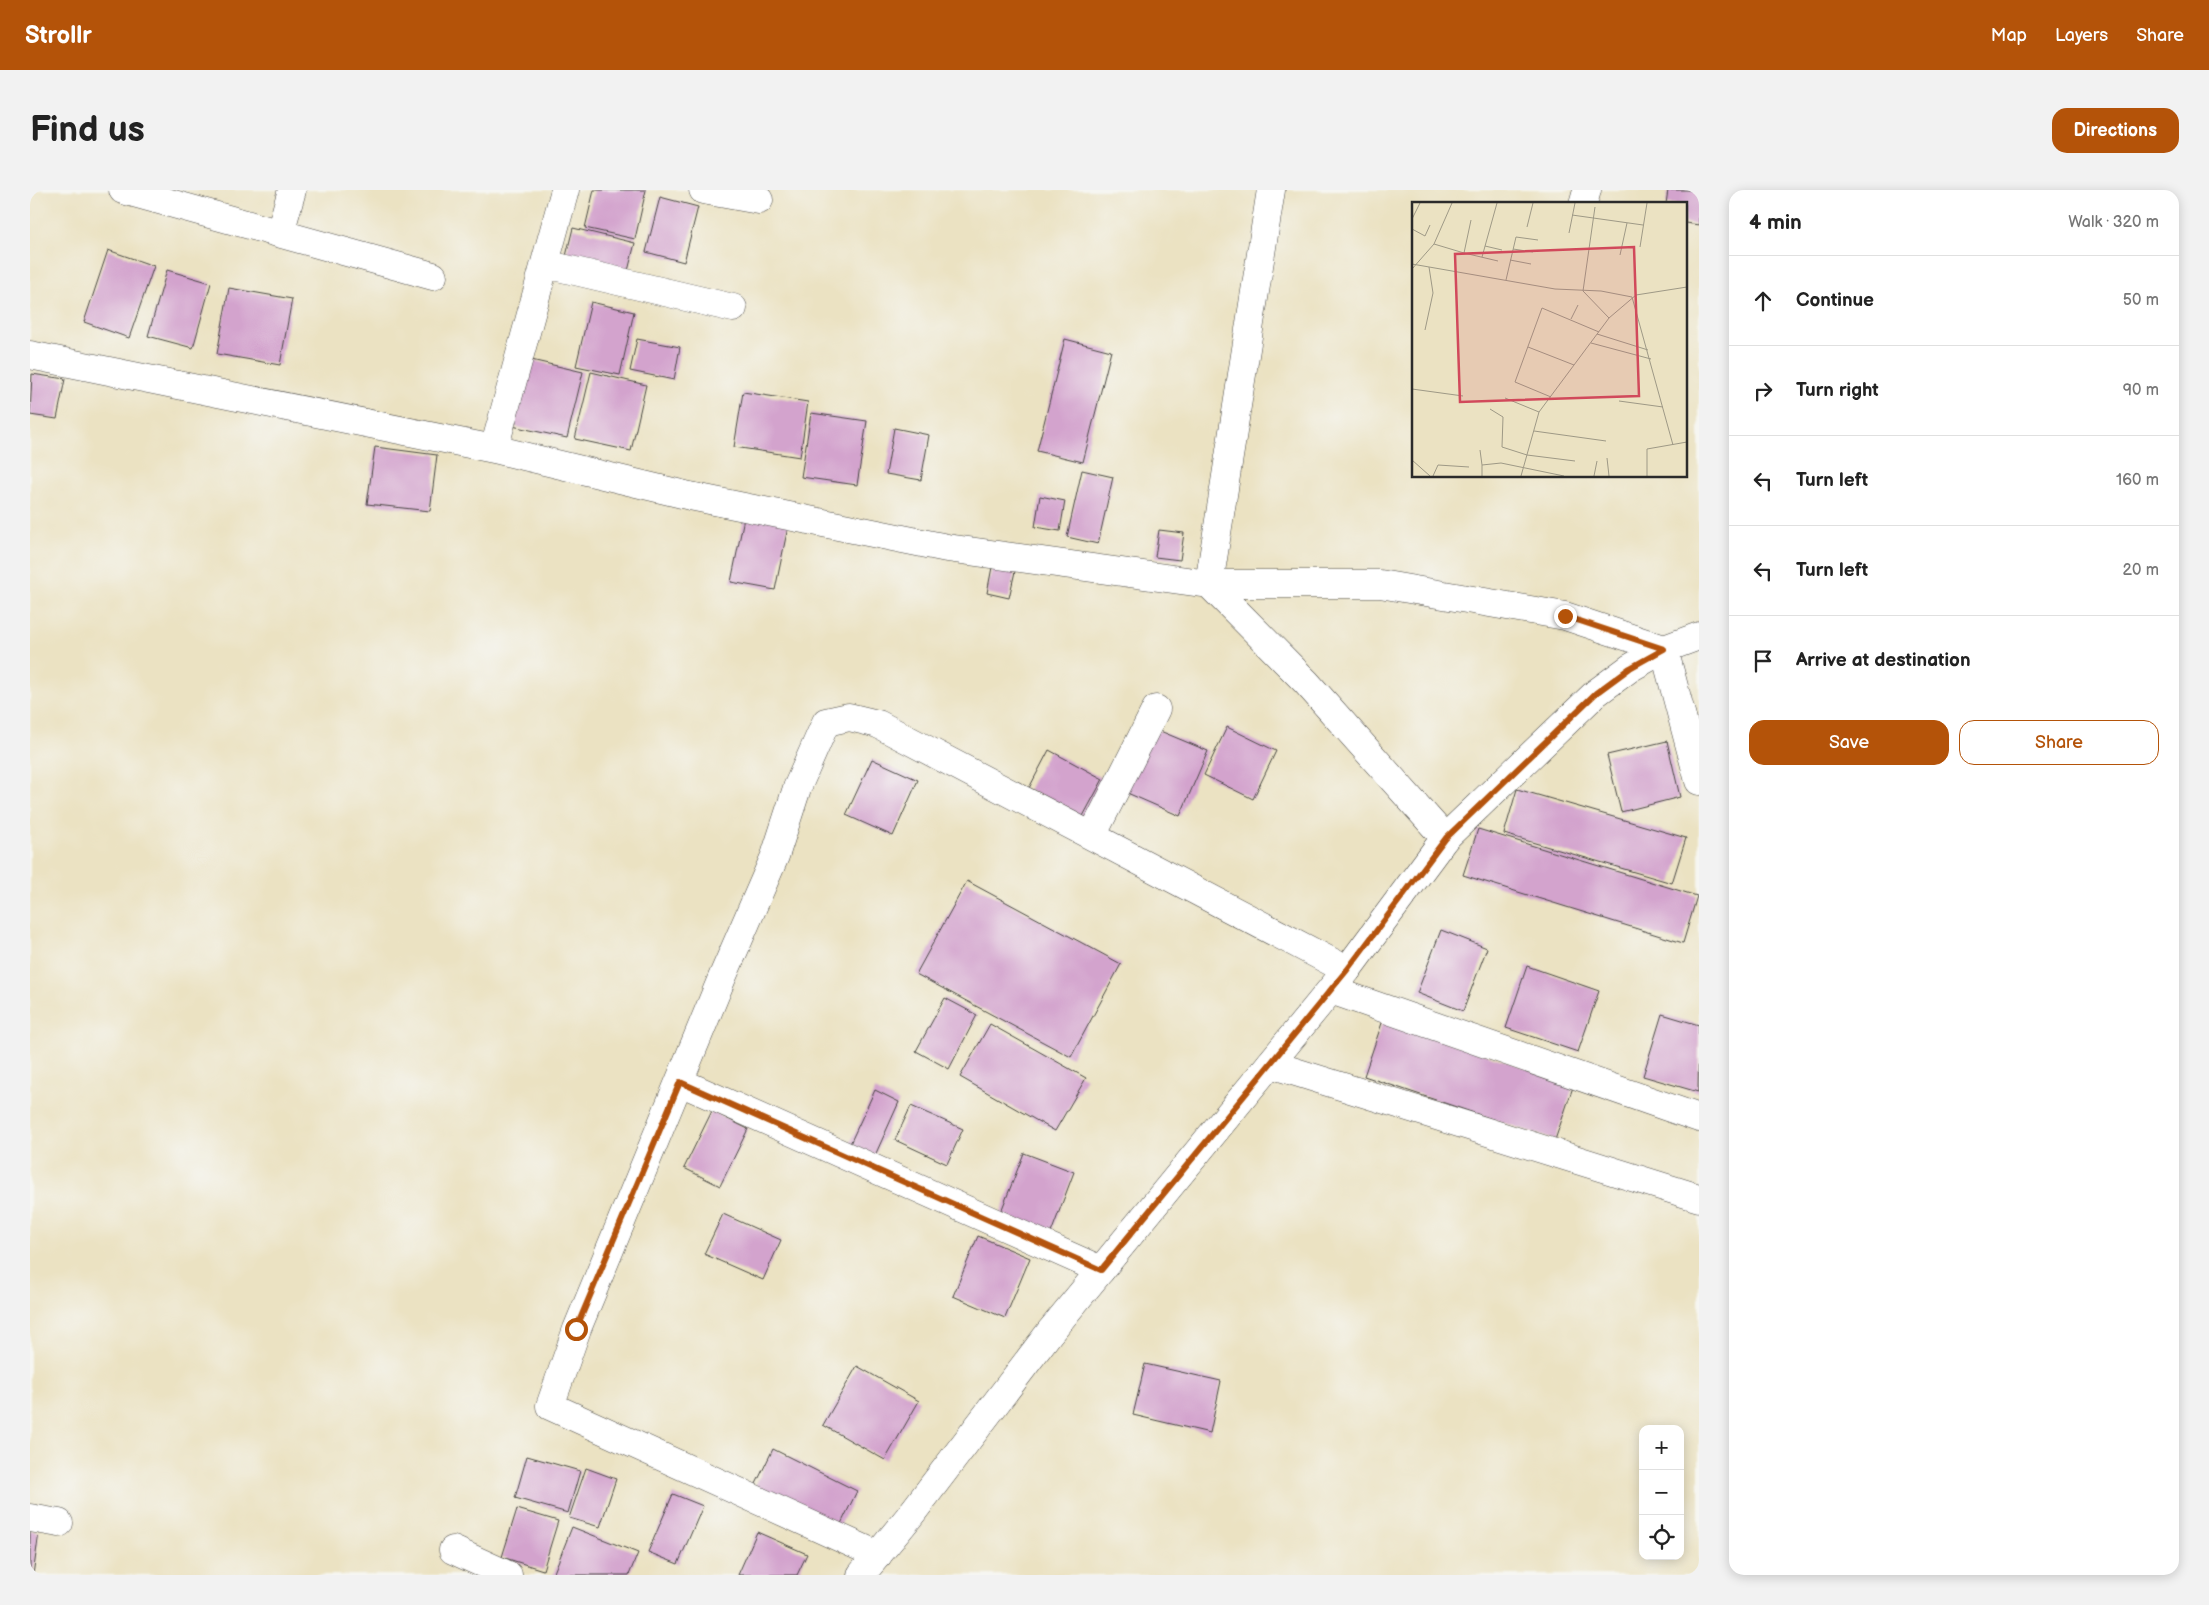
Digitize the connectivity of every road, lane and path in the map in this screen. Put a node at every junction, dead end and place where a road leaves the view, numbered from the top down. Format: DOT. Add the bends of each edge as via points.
graph roads {
  1 [pos="123,190"];
  2 [pos="292,190"];
  3 [pos="565,190"];
  4 [pos="703,190"];
  5 [pos="1271,190"];
  6 [pos="759,200"];
  7 [pos="280,233"];
  8 [pos="545,264"];
  9 [pos="433,276"];
  10 [pos="733,308"];
  11 [pos="30,355"];
  12 [pos="494,450"];
  13 [pos="1209,584"];
  14 [pos="1699,636"];
  15 [pos="1664,649"];
  16 [pos="1156,709"];
  17 [pos="1699,781"];
  18 [pos="1092,836"];
  19 [pos="1446,838"];
  20 [pos="1339,980"];
  21 [pos="1270,1064"];
  22 [pos="680,1082"];
  23 [pos="1699,1118"];
  24 [pos="1699,1198"];
  25 [pos="1101,1270"];
  26 [pos="30,1518"];
  27 [pos="59,1523"];
  28 [pos="453,1550"];
  29 [pos="870,1565"];
  30 [pos="508,1575"];
  1 -- 7 [label="street"];
  2 -- 7 [label="street"];
  3 -- 8 [label="street"];
  4 -- 6 [label="street"];
  5 -- 13 [label="street"];
  7 -- 9 [label="street"];
  8 -- 10 [label="street"];
  8 -- 12 [label="street"];
  11 -- 12 [label="street"];
  12 -- 13 [label="street" via="690,496 948,548"];
  13 -- 15 [label="street" via="1380,584 1565,616"];
  13 -- 19 [label="street" via="1306,682"];
  14 -- 15 [label="street"];
  15 -- 17 [label="street"];
  15 -- 19 [label="street" via="1630,668 1596,693"];
  16 -- 18 [label="street"];
  18 -- 20 [label="street"];
  18 -- 22 [label="street" via="878,724 849,716 826,722 797,788 775,856"];
  19 -- 20 [label="street"];
  20 -- 21 [label="street"];
  20 -- 23 [label="street"];
  21 -- 24 [label="street"];
  21 -- 25 [label="street"];
  22 -- 25 [label="street"];
  22 -- 29 [label="street" via="576,1329 550,1406"];
  25 -- 29 [label="street"];
  26 -- 27 [label="street"];
  28 -- 30 [label="street"];
}
